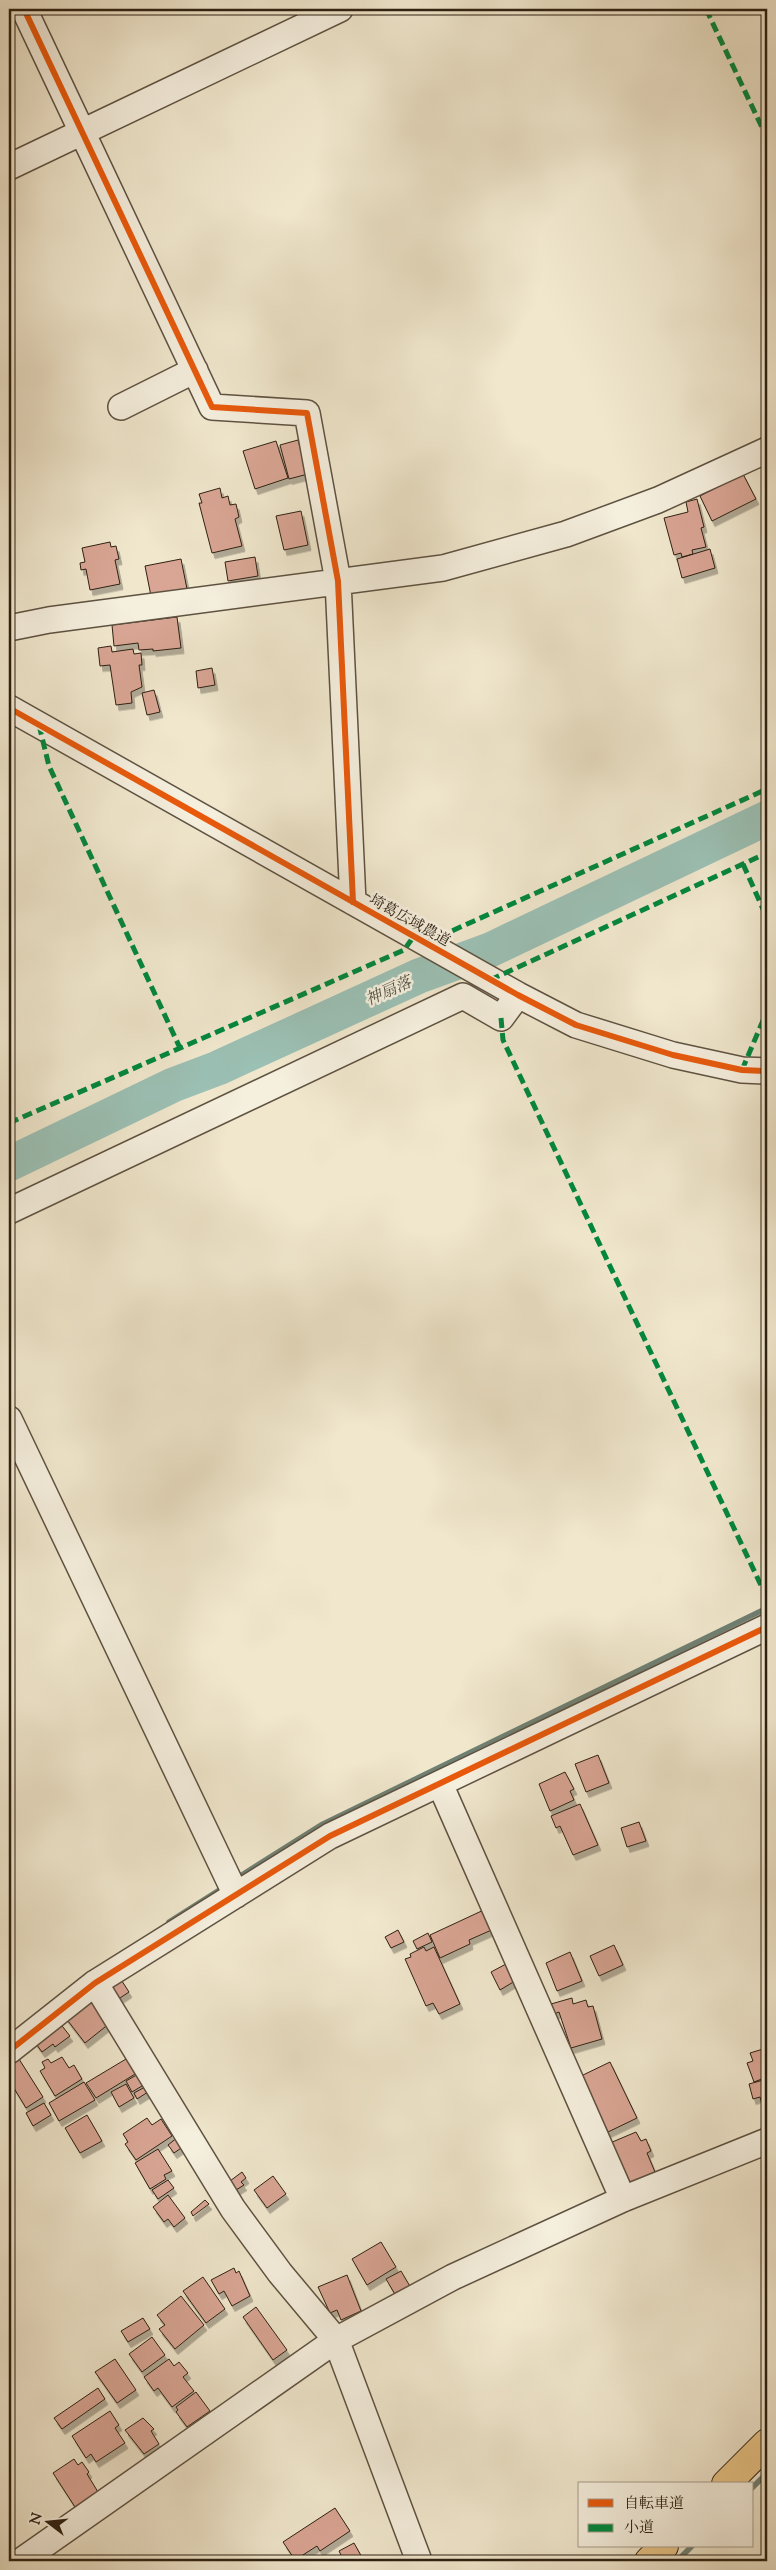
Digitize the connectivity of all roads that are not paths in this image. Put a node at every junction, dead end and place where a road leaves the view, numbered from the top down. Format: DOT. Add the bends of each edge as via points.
graph roads {
  1 [pos="24,9"];
  2 [pos="340,9"];
  3 [pos="82,132"];
  4 [pos="9,167"];
  5 [pos="195,370"];
  6 [pos="121,407"];
  7 [pos="767,450"];
  8 [pos="338,581"];
  9 [pos="9,628"];
  10 [pos="9,708"];
  11 [pos="353,902"];
  12 [pos="518,995"];
  13 [pos="767,1071"];
  14 [pos="9,1211"];
  15 [pos="9,1419"];
  16 [pos="767,1627"];
  17 [pos="440,1784"];
  18 [pos="236,1895"];
  19 [pos="95,1983"];
  20 [pos="9,2050"];
  21 [pos="767,2141"];
  22 [pos="623,2199"];
  23 [pos="336,2340"];
  24 [pos="767,2443"];
  25 [pos="728,2482"];
  26 [pos="662,2548"];
  27 [pos="21,2561"];
  28 [pos="419,2561"];
  29 [pos="648,2561"];
  1 -- 3 [label="street"];
  2 -- 3 [label="street"];
  3 -- 4 [label="street"];
  3 -- 5 [label="street"];
  5 -- 6 [label="street"];
  5 -- 8 [label="street" via="212,407 307,413"];
  7 -- 8 [label="street" via="658,500 566,534 443,568"];
  8 -- 9 [label="street"];
  8 -- 11 [label="street"];
  10 -- 11 [label="street, 埼葛広域農道"];
  11 -- 12 [label="street, 埼葛広域農道"];
  12 -- 13 [label="street, 埼葛広域農道" via="576,1025 673,1056 742,1070"];
  12 -- 14 [label="street" via="501,1018 463,996"];
  15 -- 18 [label="street"];
  16 -- 17 [label="street"];
  17 -- 18 [label="street" via="330,1836"];
  17 -- 22 [label="street"];
  18 -- 19 [label="street"];
  19 -- 20 [label="street"];
  19 -- 23 [label="street" via="233,2209 280,2273"];
  21 -- 22 [label="street"];
  22 -- 23 [label="street" via="453,2277"];
  23 -- 27 [label="street"];
  23 -- 28 [label="street"];
  24 -- 25 [label="main road"];
  26 -- 29 [label="main road"];
}
